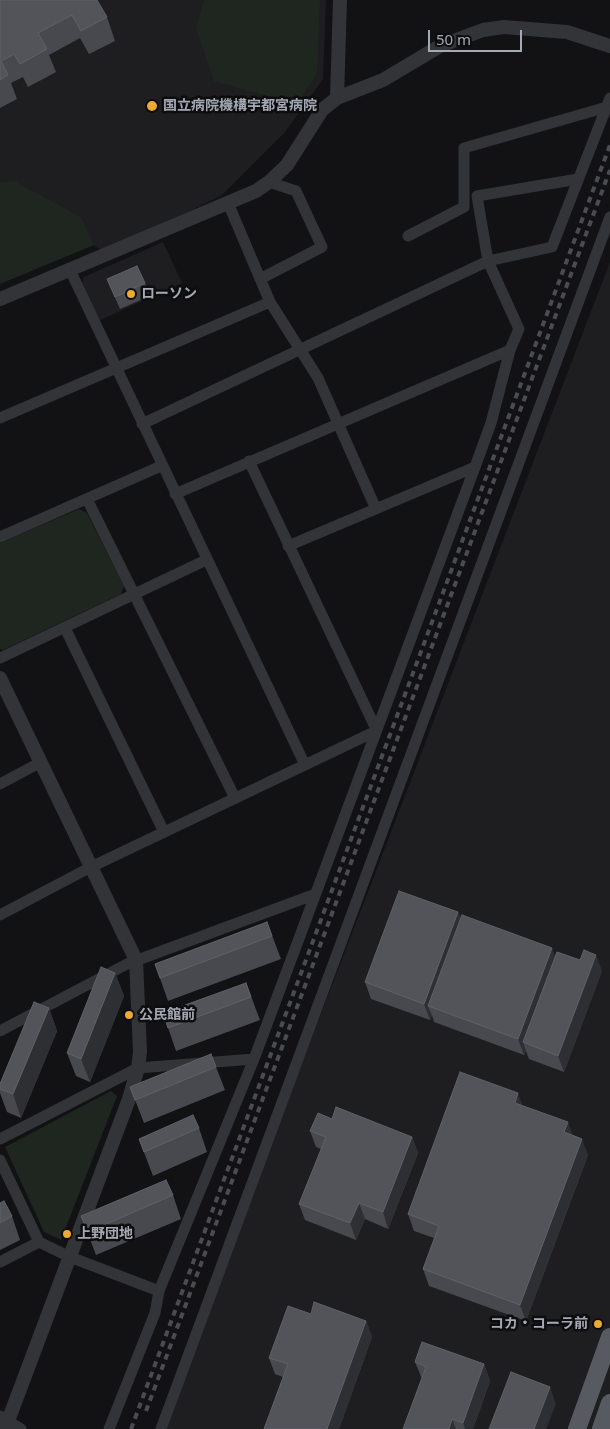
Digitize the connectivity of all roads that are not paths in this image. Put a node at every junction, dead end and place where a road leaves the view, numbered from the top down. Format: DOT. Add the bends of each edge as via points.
graph roads {
  1 [pos="340,0"];
  2 [pos="610,46"];
  3 [pos="337,98"];
  4 [pos="608,102"];
  5 [pos="578,179"];
  6 [pos="270,182"];
  7 [pos="228,203"];
  8 [pos="610,217"];
  9 [pos="408,236"];
  10 [pos="488,261"];
  11 [pos="70,270"];
  12 [pos="260,279"];
  13 [pos="0,299"];
  14 [pos="270,302"];
  15 [pos="300,350"];
  16 [pos="510,350"];
  17 [pos="115,368"];
  18 [pos="0,418"];
  19 [pos="142,424"];
  20 [pos="338,424"];
  21 [pos="248,461"];
  22 [pos="161,466"];
  23 [pos="474,467"];
  24 [pos="175,494"];
  25 [pos="87,499"];
  26 [pos="376,509"];
  27 [pos="0,537"];
  28 [pos="288,546"];
  29 [pos="206,560"];
  30 [pos="135,594"];
  31 [pos="65,628"];
  32 [pos="0,658"];
  33 [pos="0,678"];
  34 [pos="376,729"];
  35 [pos="41,762"];
  36 [pos="304,765"];
  37 [pos="0,784"];
  38 [pos="235,798"];
  39 [pos="164,832"];
  40 [pos="91,867"];
  41 [pos="313,896"];
  42 [pos="0,915"];
  43 [pos="136,960"];
  44 [pos="0,1031"];
  45 [pos="254,1058"];
  46 [pos="138,1068"];
  47 [pos="0,1140"];
  48 [pos="0,1160"];
  49 [pos="39,1242"];
  50 [pos="70,1257"];
  51 [pos="0,1262"];
  52 [pos="159,1291"];
  53 [pos="610,1337"];
  54 [pos="610,1403"];
  55 [pos="4,1422"];
  56 [pos="20,1429"];
  57 [pos="109,1429"];
  58 [pos="161,1429"];
  59 [pos="577,1429"];
  60 [pos="601,1429"];
  1 -- 3 [label="street"];
  2 -- 3 [label="street" via="547,29 504,27 484,30 440,46 383,80"];
  3 -- 6 [label="street" via="322,110 300,147"];
  4 -- 5 [label="street"];
  4 -- 9 [label="street" via="464,148 464,207"];
  5 -- 10 [label="street" via="552,247"];
  5 -- 10 [label="street" via="477,196"];
  6 -- 7 [label="street"];
  6 -- 12 [label="street" via="296,192 322,247"];
  7 -- 11 [label="street"];
  7 -- 12 [label="street"];
  8 -- 58 [label="street"];
  10 -- 15 [label="street"];
  10 -- 16 [label="street" via="519,328"];
  11 -- 13 [label="street"];
  11 -- 17 [label="street"];
  12 -- 14 [label="street"];
  14 -- 15 [label="street"];
  14 -- 17 [label="street"];
  15 -- 19 [label="street"];
  15 -- 20 [label="street" via="318,378"];
  16 -- 20 [label="street"];
  16 -- 23 [label="street" via="491,422"];
  17 -- 18 [label="street"];
  17 -- 19 [label="street"];
  19 -- 22 [label="street"];
  20 -- 21 [label="street"];
  20 -- 26 [label="street"];
  21 -- 24 [label="street"];
  21 -- 28 [label="street"];
  22 -- 24 [label="street"];
  22 -- 25 [label="street"];
  23 -- 26 [label="street"];
  23 -- 34 [label="street"];
  24 -- 29 [label="street"];
  25 -- 27 [label="street"];
  25 -- 30 [label="street"];
  26 -- 28 [label="street"];
  28 -- 34 [label="street"];
  29 -- 30 [label="street"];
  29 -- 36 [label="street"];
  30 -- 31 [label="street"];
  30 -- 38 [label="street"];
  31 -- 32 [label="street"];
  31 -- 39 [label="street"];
  33 -- 35 [label="street"];
  34 -- 36 [label="street"];
  34 -- 41 [label="street"];
  35 -- 37 [label="street"];
  35 -- 40 [label="street"];
  36 -- 38 [label="street"];
  38 -- 39 [label="street"];
  39 -- 40 [label="street"];
  40 -- 42 [label="street"];
  40 -- 43 [label="street"];
  41 -- 43 [label="street"];
  41 -- 45 [label="street"];
  43 -- 44 [label="street"];
  43 -- 46 [label="street"];
  45 -- 46 [label="street"];
  45 -- 52 [label="street"];
  46 -- 47 [label="street"];
  46 -- 50 [label="street"];
  48 -- 49 [label="street"];
  49 -- 50 [label="street"];
  49 -- 51 [label="street"];
  50 -- 52 [label="street"];
  50 -- 55 [label="street"];
  52 -- 57 [label="street" via="155,1313"];
  53 -- 59 [label="highway"];
  54 -- 60 [label="highway"];
  55 -- 56 [label="street"];
}
